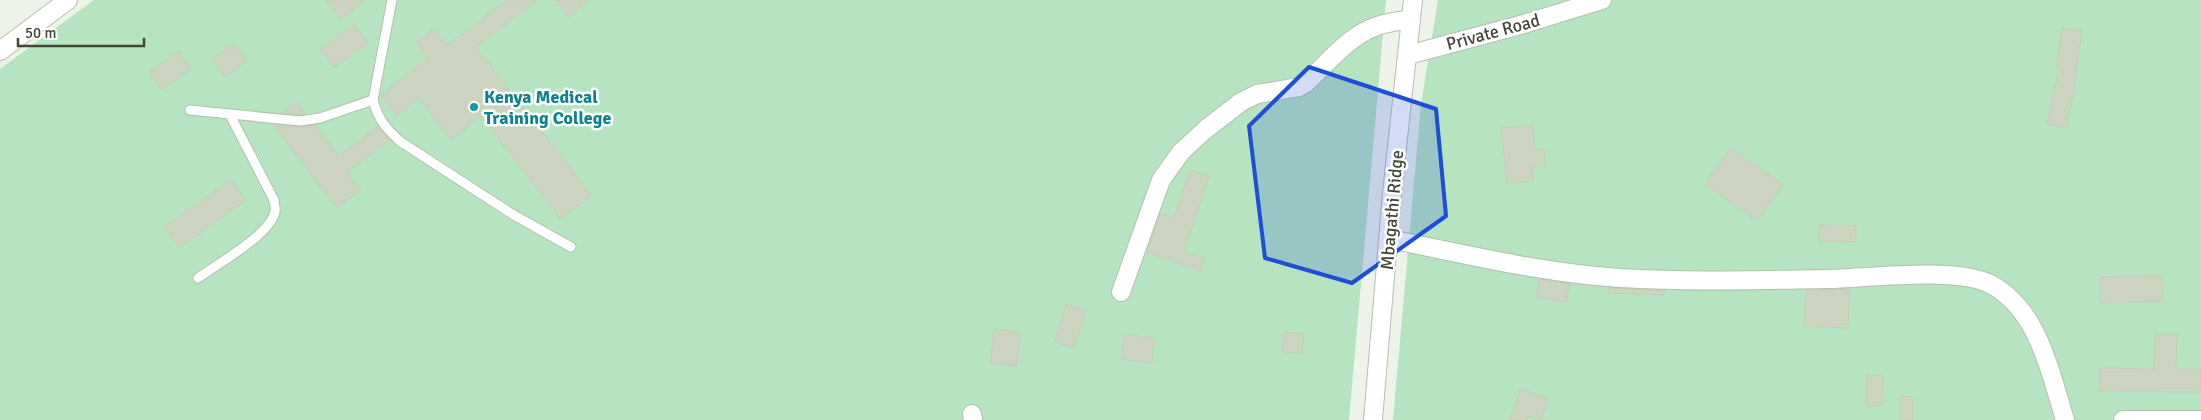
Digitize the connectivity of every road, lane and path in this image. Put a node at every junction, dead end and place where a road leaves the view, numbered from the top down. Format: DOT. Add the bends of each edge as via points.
graph roads {
  1 [pos="68,0"];
  2 [pos="392,0"];
  3 [pos="1414,0"];
  4 [pos="1602,0"];
  5 [pos="1579,4"];
  6 [pos="1411,20"];
  7 [pos="0,51"];
  8 [pos="1408,55"];
  9 [pos="373,100"];
  10 [pos="190,110"];
  11 [pos="230,115"];
  12 [pos="1389,239"];
  13 [pos="571,247"];
  14 [pos="198,278"];
  15 [pos="1121,292"];
  16 [pos="1373,420"];
  17 [pos="2065,420"];
  18 [pos="2123,420"];
  19 [pos="2200,420"];
  1 -- 7 [label="street"];
  2 -- 9 [label="lane"];
  3 -- 6 [label="street, Mbagathi Ridge"];
  4 -- 5 [label="street, Private Road"];
  5 -- 8 [label="street, Private Road"];
  6 -- 8 [label="street, Mbagathi Ridge"];
  6 -- 15 [label="street" via="1390,21 1371,27 1345,44 1306,83 1257,94 1241,102 1181,152 1162,180"];
  8 -- 12 [label="street, Mbagathi Ridge"];
  9 -- 11 [label="lane" via="320,118 300,121"];
  9 -- 13 [label="lane" via="385,128 401,142 512,214"];
  10 -- 11 [label="lane"];
  11 -- 14 [label="lane" via="274,200 275,212 259,235"];
  12 -- 16 [label="street, Mbagathi Ridge"];
  12 -- 17 [label="street" via="1519,265 1619,278 1826,279 1956,274 1988,284 2030,320"];
  18 -- 19 [label="street"];
}
